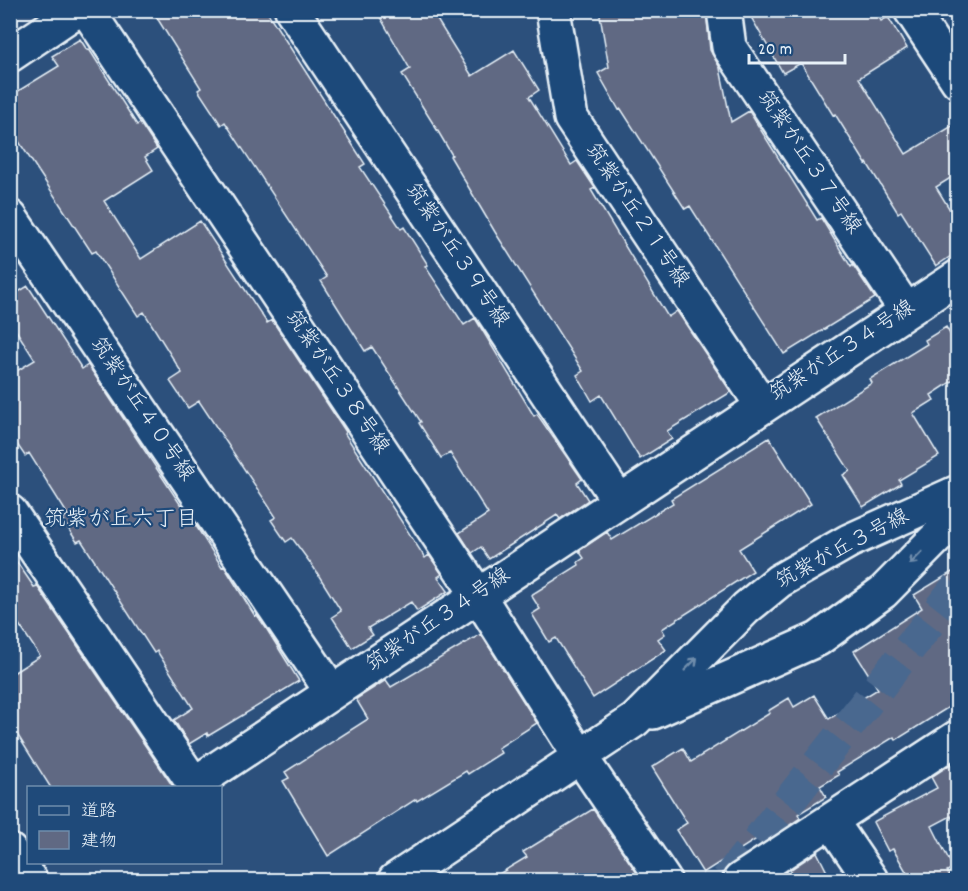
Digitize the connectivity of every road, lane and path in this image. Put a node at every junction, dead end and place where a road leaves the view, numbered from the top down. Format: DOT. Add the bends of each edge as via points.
graph roads {
  1 [pos="77,10"];
  2 [pos="87,10"];
  3 [pos="292,10"];
  4 [pos="553,10"];
  5 [pos="724,10"];
  6 [pos="911,10"];
  7 [pos="10,55"];
  8 [pos="957,81"];
  9 [pos="10,217"];
  10 [pos="957,277"];
  11 [pos="906,310"];
  12 [pos="762,405"];
  13 [pos="957,492"];
  14 [pos="620,501"];
  15 [pos="10,512"];
  16 [pos="957,516"];
  17 [pos="478,595"];
  18 [pos="332,692"];
  19 [pos="635,720"];
  20 [pos="957,737"];
  21 [pos="581,758"];
  22 [pos="831,821"];
  23 [pos="10,851"];
  24 [pos="30,880"];
  25 [pos="395,880"];
  26 [pos="664,880"];
  27 [pos="740,880"];
  28 [pos="871,880"];
  1 -- 7 [label="street"];
  2 -- 17 [label="street, 筑紫が丘３８号線"];
  3 -- 14 [label="street, 筑紫が丘３９号線"];
  4 -- 12 [label="street, 筑紫が丘２１号線" via="571,118"];
  5 -- 11 [label="street, 筑紫が丘３７号線" via="729,47"];
  6 -- 8 [label="street"];
  9 -- 18 [label="street, 筑紫が丘４０号線"];
  10 -- 11 [label="street, 筑紫が丘３４号線"];
  11 -- 12 [label="street, 筑紫が丘３４号線"];
  12 -- 14 [label="street, 筑紫が丘３４号線"];
  19 -- 13 [label="street, 筑紫が丘３号線, one-way" via="746,608 779,581 849,541"];
  14 -- 17 [label="street, 筑紫が丘３４号線"];
  15 -- 18 [label="street, 筑紫が丘３４号線" via="194,784"];
  16 -- 19 [label="street, 筑紫が丘３号線, one-way" via="883,592 818,639"];
  17 -- 18 [label="street, 筑紫が丘３４号線"];
  17 -- 21 [label="street, 筑紫が丘３８号線"];
  19 -- 21 [label="street, 筑紫が丘３号線"];
  20 -- 22 [label="street"];
  21 -- 25 [label="street, 筑紫が丘３号線"];
  21 -- 26 [label="street, 筑紫が丘３８号線"];
  22 -- 27 [label="street"];
  22 -- 28 [label="street"];
  23 -- 24 [label="street"];
}
